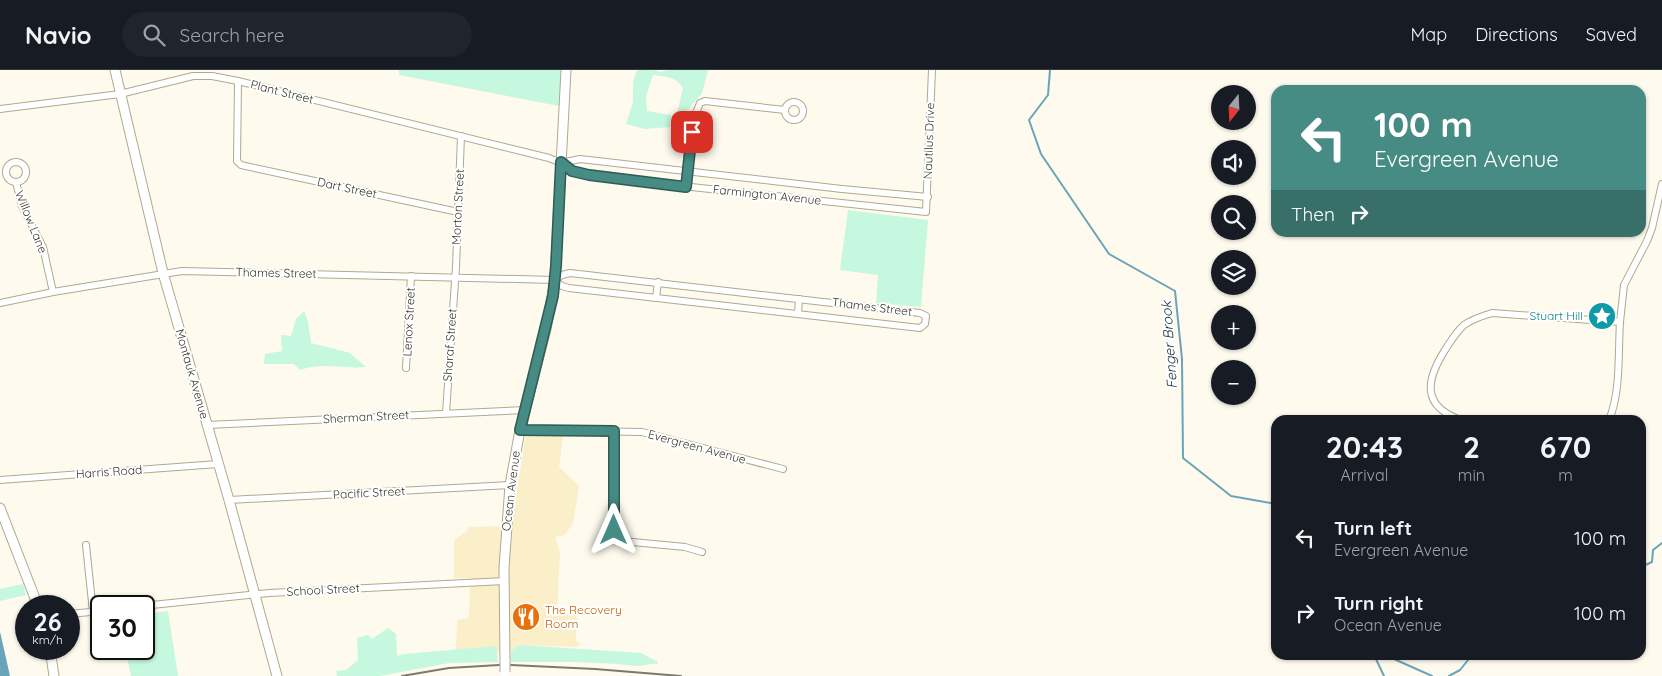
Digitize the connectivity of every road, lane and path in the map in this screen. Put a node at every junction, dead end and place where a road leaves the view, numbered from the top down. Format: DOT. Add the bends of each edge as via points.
graph roads {
  1 [pos="114,70"];
  2 [pos="566,70"];
  3 [pos="932,70"];
  4 [pos="238,81"];
  5 [pos="120,94"];
  6 [pos="0,109"];
  7 [pos="785,110"];
  8 [pos="461,136"];
  9 [pos="561,162"];
  10 [pos="688,170"];
  11 [pos="16,182"];
  12 [pos="1662,184"];
  13 [pos="686,187"];
  14 [pos="928,196"];
  15 [pos="458,212"];
  16 [pos="926,212"];
  17 [pos="163,273"];
  18 [pos="411,276"];
  19 [pos="454,277"];
  20 [pos="555,280"];
  21 [pos="658,282"];
  22 [pos="53,292"];
  23 [pos="656,298"];
  24 [pos="799,299"];
  25 [pos="0,303"];
  26 [pos="798,313"];
  27 [pos="1620,322"];
  28 [pos="406,368"];
  29 [pos="525,410"];
  30 [pos="446,413"];
  31 [pos="1448,415"];
  32 [pos="1611,415"];
  33 [pos="207,424"];
  34 [pos="520,430"];
  35 [pos="614,431"];
  36 [pos="218,464"];
  37 [pos="783,469"];
  38 [pos="0,480"];
  39 [pos="510,485"];
  40 [pos="229,500"];
  41 [pos="0,508"];
  42 [pos="86,545"];
  43 [pos="702,552"];
  44 [pos="504,581"];
  45 [pos="254,594"];
  46 [pos="34,595"];
  47 [pos="91,595"];
  48 [pos="155,605"];
  49 [pos="52,660"];
  50 [pos="505,670"];
  51 [pos="54,676"];
  52 [pos="277,676"];
  1 -- 5 [label="street, Montauk Avenue"];
  2 -- 9 [label="street, Ocean Avenue"];
  3 -- 14 [label="street, Nautilus Drive"];
  4 -- 5 [label="street, Plant Street" via="193,76"];
  4 -- 8 [label="street, Plant Street"];
  4 -- 15 [label="street, Dart Street" via="237,161 241,165"];
  5 -- 6 [label="street, Plant Street"];
  5 -- 17 [label="street, Montauk Avenue"];
  7 -- 10 [label="street" via="700,103 694,118"];
  8 -- 9 [label="street, Plant Street"];
  8 -- 15 [label="street, Morton Street"];
  9 -- 10 [label="street, Farmington Avenue" via="580,159"];
  9 -- 13 [label="street, Farmington Avenue" via="572,171 589,175"];
  9 -- 20 [label="street, Ocean Avenue"];
  10 -- 13 [label="street"];
  10 -- 14 [label="street, Farmington Avenue"];
  11 -- 22 [label="street, Willow Lane" via="22,206 43,247"];
  12 -- 27 [label="street" via="1652,228 1624,285"];
  13 -- 16 [label="street, Farmington Avenue"];
  14 -- 16 [label="street, Nautilus Drive"];
  15 -- 19 [label="street, Morton Street"];
  17 -- 18 [label="street, Thames Street"];
  17 -- 22 [label="street, Thames Street"];
  17 -- 33 [label="street, Montauk Avenue"];
  18 -- 19 [label="street, Thames Street"];
  18 -- 28 [label="street, Lenox Street"];
  19 -- 20 [label="street, Thames Street"];
  19 -- 30 [label="street, Sharaf Street"];
  20 -- 21 [label="street, Thames Street" via="570,273"];
  20 -- 23 [label="street, Thames Street" via="569,288"];
  20 -- 29 [label="street, Ocean Avenue" via="550,313"];
  21 -- 23 [label="street"];
  21 -- 24 [label="street, Thames Street"];
  22 -- 25 [label="street, Thames Street"];
  23 -- 26 [label="street, Thames Street"];
  24 -- 26 [label="street"];
  24 -- 26 [label="street, Thames Street" via="920,313 926,319 920,328"];
  27 -- 31 [label="street" via="1492,314 1478,317 1453,337 1433,371 1431,392"];
  27 -- 32 [label="street"];
  29 -- 30 [label="street, Sherman Street"];
  29 -- 34 [label="street, Ocean Avenue"];
  30 -- 33 [label="street, Sherman Street"];
  33 -- 36 [label="street, Montauk Avenue"];
  34 -- 35 [label="street, Evergreen Avenue"];
  34 -- 39 [label="street, Ocean Avenue"];
  35 -- 37 [label="street, Evergreen Avenue" via="642,432"];
  35 -- 43 [label="street" via="616,538"];
  36 -- 38 [label="street, Harris Road"];
  36 -- 40 [label="street, Montauk Avenue"];
  39 -- 40 [label="street, Pacific Street"];
  39 -- 44 [label="street, Ocean Avenue"];
  40 -- 45 [label="street, Montauk Avenue"];
  41 -- 46 [label="street"];
  42 -- 47 [label="street"];
  44 -- 45 [label="street, School Street"];
  44 -- 50 [label="street, Ocean Avenue"];
  45 -- 48 [label="street, School Street"];
  45 -- 52 [label="street, Montauk Avenue"];
  49 -- 51 [label="street"];
}
